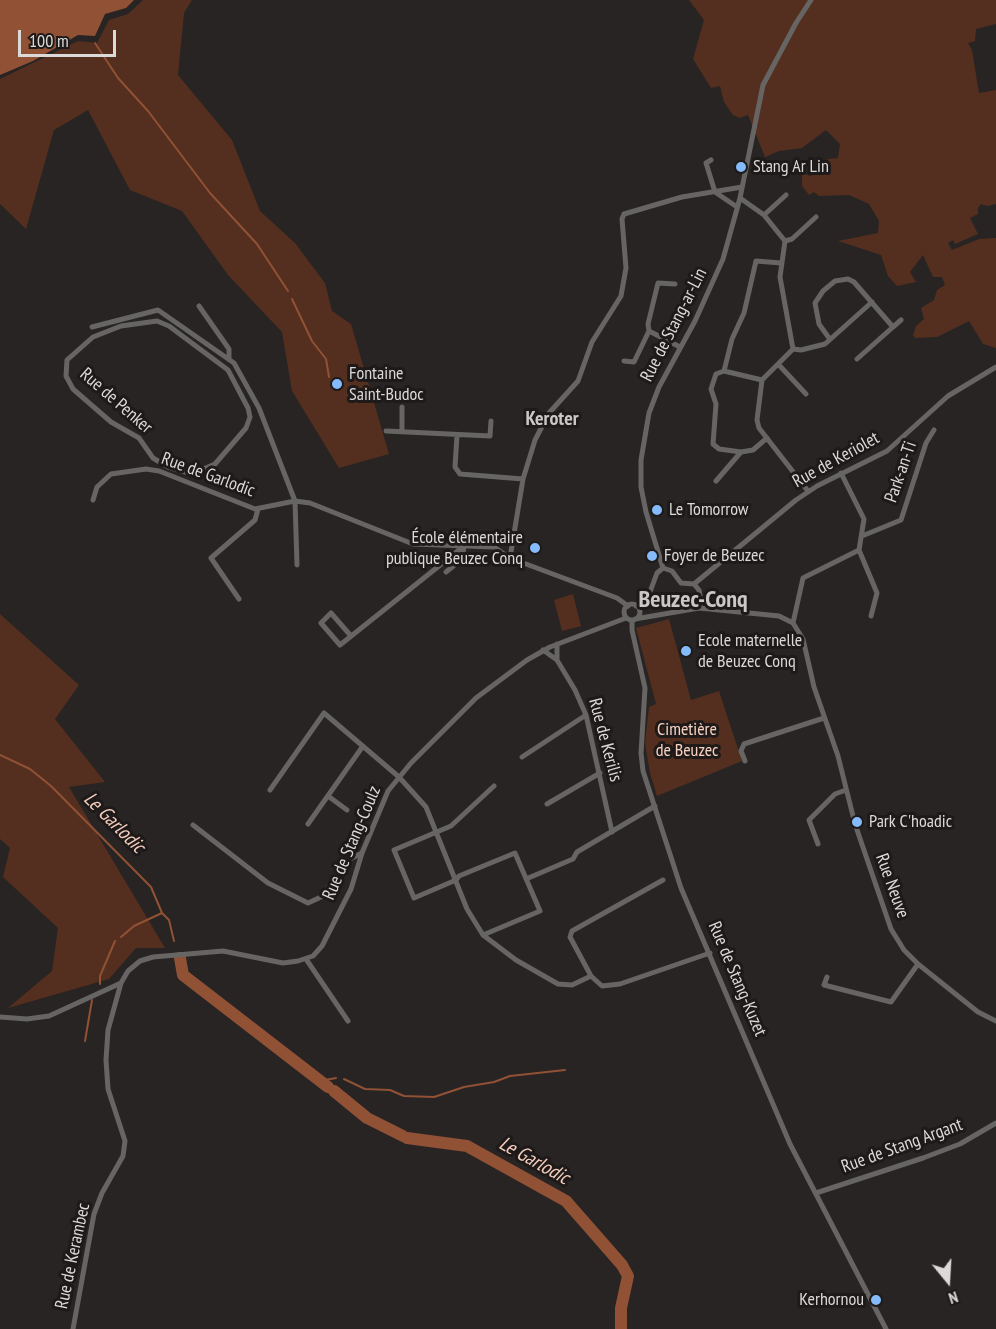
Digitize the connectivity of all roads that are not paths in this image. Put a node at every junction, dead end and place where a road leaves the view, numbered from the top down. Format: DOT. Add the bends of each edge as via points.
graph roads {
  1 [pos="811,0"];
  2 [pos="711,160"];
  3 [pos="742,187"];
  4 [pos="715,192"];
  5 [pos="786,195"];
  6 [pos="740,198"];
  7 [pos="737,207"];
  8 [pos="764,215"];
  9 [pos="816,217"];
  10 [pos="785,241"];
  11 [pos="781,263"];
  12 [pos="675,284"];
  13 [pos="872,302"];
  14 [pos="199,306"];
  15 [pos="901,320"];
  16 [pos="92,327"];
  17 [pos="894,327"];
  18 [pos="649,331"];
  19 [pos="829,338"];
  20 [pos="680,347"];
  21 [pos="793,349"];
  22 [pos="230,359"];
  23 [pos="858,359"];
  24 [pos="624,361"];
  25 [pos="778,364"];
  26 [pos="996,367"];
  27 [pos="724,371"];
  28 [pos="762,380"];
  29 [pos="806,394"];
  30 [pos="402,407"];
  31 [pos="491,422"];
  32 [pos="386,430"];
  33 [pos="934,430"];
  34 [pos="402,431"];
  35 [pos="457,435"];
  36 [pos="767,438"];
  37 [pos="741,452"];
  38 [pos="841,473"];
  39 [pos="192,474"];
  40 [pos="523,479"];
  41 [pos="716,481"];
  42 [pos="193,485"];
  43 [pos="808,491"];
  44 [pos="93,500"];
  45 [pos="295,501"];
  46 [pos="258,508"];
  47 [pos="862,536"];
  48 [pos="464,546"];
  49 [pos="859,550"];
  50 [pos="510,558"];
  51 [pos="297,565"];
  52 [pos="663,568"];
  53 [pos="446,572"];
  54 [pos="694,584"];
  55 [pos="239,599"];
  56 [pos="628,606"];
  57 [pos="636,606"];
  58 [pos="699,608"];
  59 [pos="871,616"];
  60 [pos="631,619"];
  61 [pos="794,623"];
  62 [pos="351,636"];
  63 [pos="557,644"];
  64 [pos="543,651"];
  65 [pos="556,660"];
  66 [pos="586,715"];
  67 [pos="824,718"];
  68 [pos="363,746"];
  69 [pos="522,757"];
  70 [pos="745,761"];
  71 [pos="600,773"];
  72 [pos="399,777"];
  73 [pos="494,786"];
  74 [pos="270,790"];
  75 [pos="846,790"];
  76 [pos="328,796"];
  77 [pos="547,804"];
  78 [pos="655,806"];
  79 [pos="347,810"];
  80 [pos="308,824"];
  81 [pos="193,825"];
  82 [pos="612,831"];
  83 [pos="438,832"];
  84 [pos="818,844"];
  85 [pos="362,853"];
  86 [pos="526,879"];
  87 [pos="456,880"];
  88 [pos="663,880"];
  89 [pos="483,935"];
  90 [pos="710,953"];
  91 [pos="306,958"];
  92 [pos="918,964"];
  93 [pos="591,976"];
  94 [pos="827,977"];
  95 [pos="121,982"];
  96 [pos="0,1017"];
  97 [pos="348,1021"];
  98 [pos="996,1021"];
  99 [pos="996,1123"];
  100 [pos="816,1193"];
  101 [pos="73,1329"];
  102 [pos="886,1329"];
  1 -- 3 [label="street, Rue de Stang-ar-Lin" via="764,85"];
  2 -- 4 [label="street" via="706,163"];
  3 -- 4 [label="street"];
  3 -- 6 [label="street, Rue de Stang-ar-Lin"];
  4 -- 7 [label="street"];
  4 -- 40 [label="street" via="624,214 626,268 617,306 592,342 578,381 542,424"];
  5 -- 8 [label="street"];
  6 -- 7 [label="street, Rue de Stang-ar-Lin"];
  6 -- 8 [label="street"];
  7 -- 20 [label="street, Rue de Stang-ar-Lin" via="712,286"];
  8 -- 10 [label="street"];
  9 -- 10 [label="street"];
  10 -- 11 [label="street"];
  11 -- 21 [label="street"];
  11 -- 27 [label="street" via="756,261 744,313"];
  12 -- 18 [label="street" via="658,283"];
  13 -- 17 [label="street"];
  13 -- 19 [label="street"];
  13 -- 19 [label="street" via="848,279 835,281 823,291 815,303 816,315"];
  14 -- 22 [label="street" via="229,350"];
  15 -- 17 [label="street"];
  16 -- 22 [label="street" via="158,310 201,343"];
  17 -- 23 [label="street"];
  18 -- 20 [label="street"];
  18 -- 24 [label="street" via="634,362"];
  19 -- 21 [label="street" via="825,344"];
  20 -- 52 [label="street, Rue de Stang-ar-Lin" via="653,401 641,460 643,502"];
  21 -- 25 [label="street"];
  22 -- 45 [label="street" via="258,408"];
  25 -- 28 [label="street"];
  25 -- 29 [label="street"];
  26 -- 38 [label="street, Rue de Keriolet" via="948,396 887,451"];
  27 -- 28 [label="street"];
  27 -- 37 [label="street" via="716,374 711,389 716,404 713,444 719,449"];
  28 -- 36 [label="street" via="757,425"];
  30 -- 34 [label="street"];
  31 -- 35 [label="street" via="490,436"];
  32 -- 34 [label="street"];
  33 -- 47 [label="street, Park-an-Ti" via="901,519"];
  34 -- 35 [label="street"];
  35 -- 40 [label="street" via="455,467 459,474"];
  36 -- 37 [label="street" via="753,450"];
  36 -- 43 [label="street"];
  37 -- 41 [label="street"];
  38 -- 43 [label="street, Rue de Keriolet"];
  38 -- 47 [label="street" via="862,513"];
  39 -- 39 [label="street, Rue de Penker" via="214,464 246,428 250,417 244,397 228,370 157,321 101,333 74,352 64,368 73,389 111,422 140,438 153,458"];
  39 -- 42 [label="street"];
  40 -- 50 [label="street"];
  42 -- 44 [label="street, Rue de Garlodic" via="159,471 127,471 103,479 93,492"];
  42 -- 46 [label="street, Rue de Garlodic" via="240,505"];
  43 -- 54 [label="street, Rue de Keriolet"];
  45 -- 46 [label="street, Rue de Garlodic"];
  45 -- 48 [label="street, Rue de Garlodic" via="329,509 413,544"];
  45 -- 51 [label="street"];
  46 -- 55 [label="street" via="255,520 211,558"];
  47 -- 49 [label="street"];
  48 -- 50 [label="street, Rue de Garlodic" via="494,547"];
  48 -- 53 [label="street" via="462,559"];
  48 -- 62 [label="street"];
  49 -- 59 [label="street" via="877,593"];
  49 -- 61 [label="street" via="803,578"];
  50 -- 56 [label="street, Rue de Garlodic" via="617,598"];
  52 -- 54 [label="street" via="672,571 681,583"];
  52 -- 57 [label="street" via="657,573 647,600"];
  54 -- 58 [label="street" via="702,601"];
  56 -- 57 [label="street"];
  56 -- 60 [label="street" via="624,611"];
  57 -- 60 [label="street" via="640,611"];
  58 -- 60 [label="street, Rue de Stang-Coulz"];
  58 -- 61 [label="street" via="780,616"];
  60 -- 63 [label="street, Rue de Stang-Coulz"];
  60 -- 78 [label="street, Rue de Stang-Kuzet" via="645,688 643,771"];
  61 -- 67 [label="street, Rue Neuve" via="803,639"];
  62 -- 62 [label="street" via="340,645 321,623 331,613"];
  63 -- 64 [label="street, Rue de Stang-Coulz"];
  63 -- 65 [label="street"];
  64 -- 65 [label="street, Rue de Kerilis"];
  64 -- 72 [label="street, Rue de Stang-Coulz" via="476,698"];
  65 -- 66 [label="street, Rue de Kerilis"];
  66 -- 69 [label="street"];
  66 -- 71 [label="street, Rue de Kerilis"];
  67 -- 70 [label="street" via="744,744 741,751"];
  67 -- 75 [label="street, Rue Neuve"];
  68 -- 72 [label="street"];
  68 -- 74 [label="street" via="324,713"];
  68 -- 76 [label="street"];
  71 -- 77 [label="street"];
  71 -- 82 [label="street, Rue de Kerilis"];
  72 -- 83 [label="street" via="426,807"];
  72 -- 85 [label="street, Rue de Stang-Coulz" via="388,791"];
  73 -- 83 [label="street" via="451,826"];
  75 -- 84 [label="street" via="835,794 808,820"];
  75 -- 92 [label="street, Rue Neuve" via="891,929"];
  76 -- 79 [label="street"];
  76 -- 80 [label="street"];
  78 -- 82 [label="street"];
  78 -- 90 [label="street, Rue de Stang-Kuzet" via="681,888"];
  81 -- 85 [label="street" via="268,883 308,903 321,897 350,859"];
  82 -- 86 [label="street" via="577,852 573,859"];
  83 -- 87 [label="street"];
  83 -- 87 [label="street" via="394,850 414,898"];
  85 -- 91 [label="street, Rue de Stang-Coulz" via="351,889 322,946"];
  86 -- 87 [label="street" via="515,853"];
  86 -- 89 [label="street" via="540,911"];
  87 -- 89 [label="street"];
  88 -- 93 [label="street" via="572,930 570,937"];
  89 -- 93 [label="street" via="558,984 572,985"];
  90 -- 93 [label="street" via="620,984 602,986"];
  90 -- 100 [label="street, Rue de Stang-Kuzet" via="784,1130"];
  91 -- 95 [label="street" via="283,963 223,951 153,957 140,961"];
  91 -- 97 [label="street"];
  92 -- 94 [label="street" via="891,1002 824,985"];
  92 -- 98 [label="street, Rue Neuve" via="978,1012"];
  95 -- 96 [label="street" via="49,1016"];
  95 -- 101 [label="street, Rue de Kerambec" via="108,1030 106,1059 108,1089 125,1141 123,1156 94,1214"];
  99 -- 100 [label="street, Rue de Stang Argant" via="951,1147"];
  100 -- 102 [label="street, Rue de Stang-Kuzet"];
}
